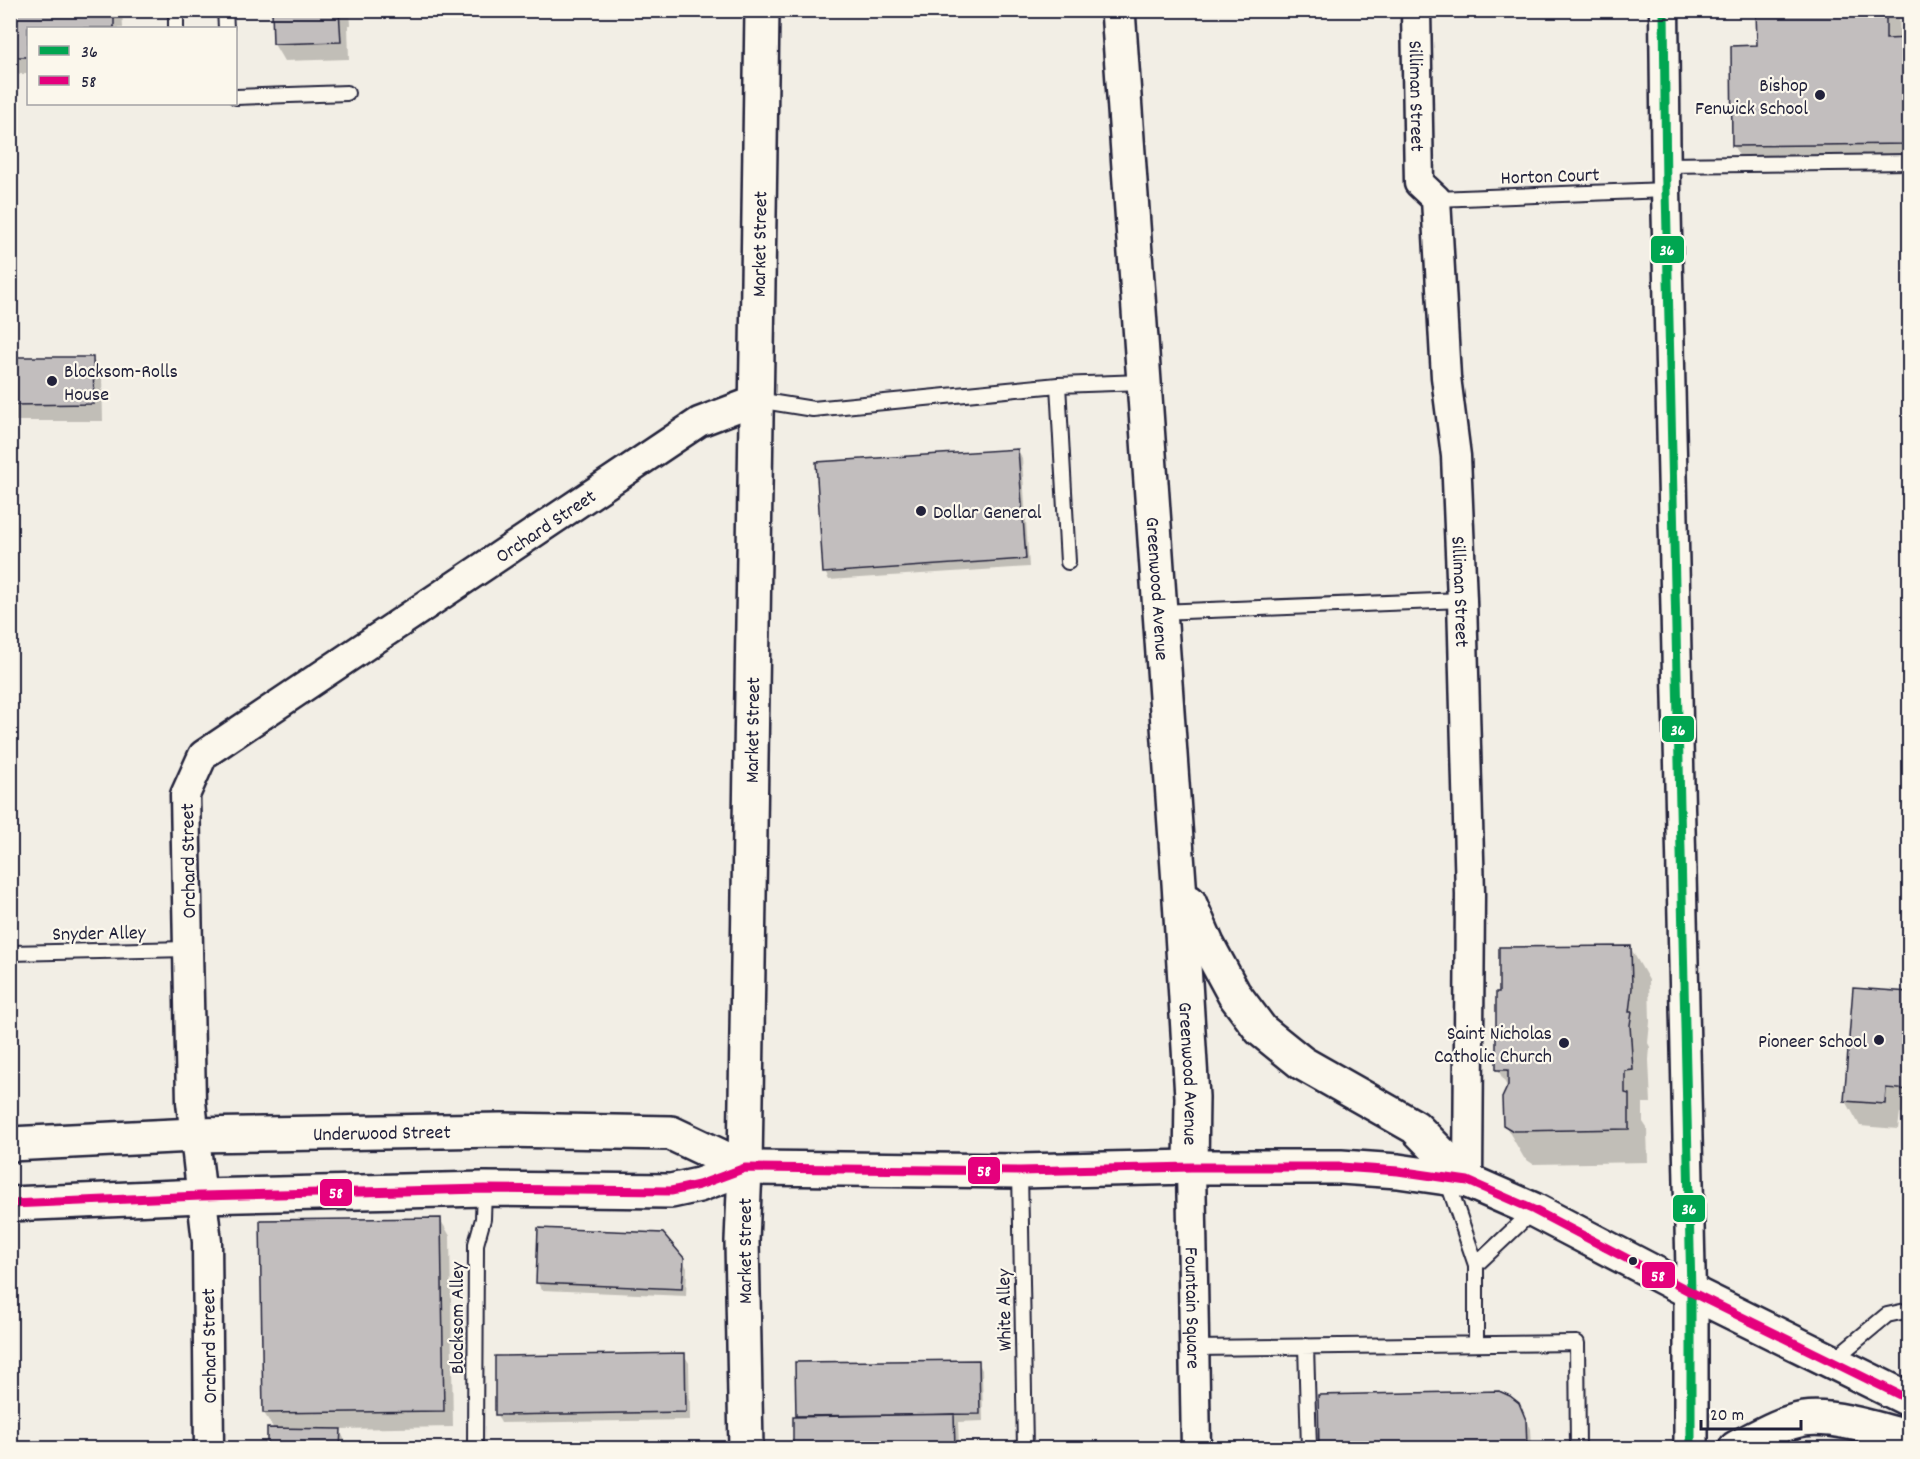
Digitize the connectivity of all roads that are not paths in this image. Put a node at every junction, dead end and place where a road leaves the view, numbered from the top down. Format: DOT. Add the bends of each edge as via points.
graph roads {
  1 [pos="176,10"];
  2 [pos="225,10"];
  3 [pos="762,10"];
  4 [pos="1118,10"];
  5 [pos="1416,10"];
  6 [pos="1664,10"];
  7 [pos="176,27"];
  8 [pos="225,27"];
  9 [pos="347,93"];
  10 [pos="237,97"];
  11 [pos="1910,162"];
  12 [pos="1666,177"];
  13 [pos="1436,199"];
  14 [pos="1143,382"];
  15 [pos="1058,385"];
  16 [pos="757,400"];
  17 [pos="1068,562"];
  18 [pos="1462,600"];
  19 [pos="1159,612"];
  20 [pos="1179,883"];
  21 [pos="188,949"];
  22 [pos="10,953"];
  23 [pos="194,1135"];
  24 [pos="10,1144"];
  25 [pos="1191,1167"];
  26 [pos="745,1168"];
  27 [pos="1020,1172"];
  28 [pos="1457,1179"];
  29 [pos="484,1189"];
  30 [pos="201,1196"];
  31 [pos="10,1204"];
  32 [pos="1534,1210"];
  33 [pos="1476,1265"];
  34 [pos="1690,1292"];
  35 [pos="1910,1310"];
  36 [pos="1476,1344"];
  37 [pos="1306,1346"];
  38 [pos="1194,1348"];
  39 [pos="1832,1361"];
  40 [pos="1910,1400"];
  41 [pos="1910,1438"];
  42 [pos="209,1449"];
  43 [pos="475,1449"];
  44 [pos="746,1449"];
  45 [pos="1025,1449"];
  46 [pos="1196,1449"];
  47 [pos="1309,1449"];
  48 [pos="1578,1449"];
  49 [pos="1691,1449"];
  50 [pos="1736,1449"];
  1 -- 7 [label="lane"];
  2 -- 8 [label="lane"];
  3 -- 16 [label="main road, Market Street"];
  4 -- 14 [label="main road, Greenwood Avenue"];
  5 -- 13 [label="street, Silliman Street" via="1419,183"];
  6 -- 12 [label="street"];
  9 -- 10 [label="lane"];
  11 -- 12 [label="lane, Horton Court"];
  12 -- 13 [label="lane, Horton Court"];
  12 -- 34 [label="street"];
  13 -- 18 [label="street, Silliman Street" via="1446,377 1456,456"];
  14 -- 15 [label="lane"];
  14 -- 19 [label="main road, Greenwood Avenue"];
  15 -- 16 [label="lane" via="813,409"];
  15 -- 17 [label="lane"];
  16 -- 21 [label="street, Orchard Street" via="699,422 203,755 185,795"];
  16 -- 26 [label="main road, Market Street"];
  18 -- 19 [label="lane"];
  18 -- 28 [label="street, Silliman Street" via="1470,894"];
  19 -- 20 [label="main road, Greenwood Avenue"];
  20 -- 25 [label="main road, Greenwood Avenue" via="1192,1097"];
  20 -- 28 [label="main road" via="1206,944 1234,994 1261,1030 1302,1063 1415,1127"];
  21 -- 22 [label="lane, Snyder Alley"];
  21 -- 23 [label="street, Orchard Street"];
  23 -- 24 [label="main road, Underwood Street"];
  23 -- 26 [label="main road, Underwood Street" via="501,1130 671,1133"];
  23 -- 30 [label="street, Orchard Street"];
  25 -- 27 [label="main road, Underwood Street"];
  25 -- 28 [label="main road, Underwood Street" via="1341,1167"];
  25 -- 38 [label="street, Fountain Square"];
  26 -- 27 [label="main road, Underwood Street"];
  26 -- 29 [label="main road, Underwood Street" via="671,1191"];
  26 -- 44 [label="main road, Market Street" via="742,1241"];
  27 -- 45 [label="lane, White Alley"];
  28 -- 32 [label="main road, Underwood Street"];
  28 -- 33 [label="lane"];
  29 -- 30 [label="main road, Underwood Street"];
  29 -- 43 [label="lane, Blocksom Alley" via="483,1219 476,1244"];
  30 -- 31 [label="main road, Underwood Street"];
  30 -- 42 [label="street, Orchard Street" via="207,1242"];
  32 -- 33 [label="lane"];
  32 -- 34 [label="main road, Underwood Street"];
  33 -- 36 [label="lane"];
  34 -- 39 [label="main road, Underwood Street"];
  34 -- 49 [label="main road"];
  35 -- 39 [label="lane" via="1887,1315"];
  36 -- 37 [label="lane"];
  36 -- 48 [label="lane" via="1577,1343"];
  37 -- 38 [label="lane"];
  37 -- 47 [label="lane"];
  38 -- 46 [label="street, Fountain Square"];
  39 -- 40 [label="main road, Underwood Street"];
  41 -- 50 [label="main road" via="1843,1421 1805,1419 1771,1429"];
}
